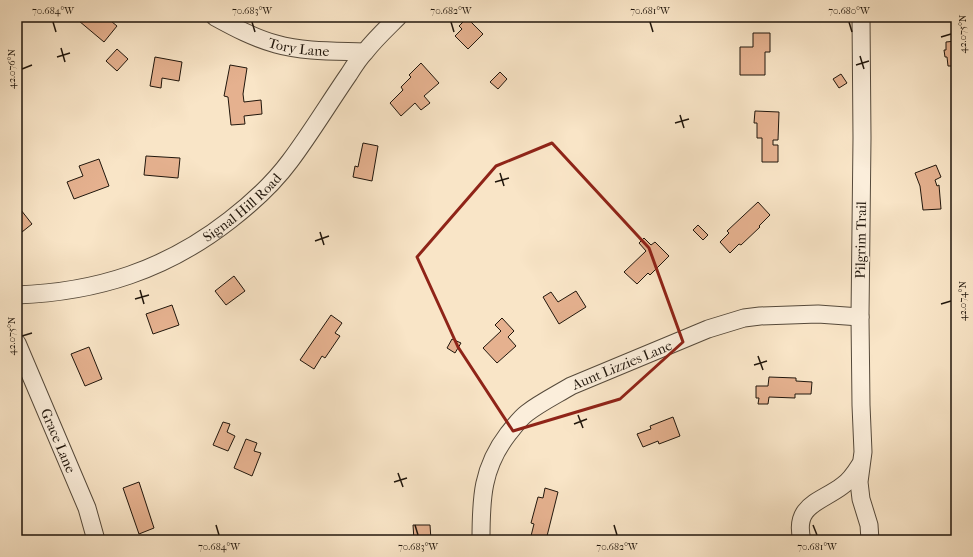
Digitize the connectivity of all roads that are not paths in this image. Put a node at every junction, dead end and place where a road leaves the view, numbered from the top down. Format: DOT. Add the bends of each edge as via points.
graph roads {
  1 [pos="215,17"];
  2 [pos="398,17"];
  3 [pos="861,17"];
  4 [pos="364,52"];
  5 [pos="17,295"];
  6 [pos="860,317"];
  7 [pos="17,343"];
  8 [pos="862,463"];
  9 [pos="96,540"];
  10 [pos="481,540"];
  11 [pos="802,540"];
  12 [pos="870,540"];
  1 -- 4 [label="street, Tory Lane" via="246,34 277,44 301,49"];
  2 -- 4 [label="street, Signal Hill Road"];
  3 -- 6 [label="street, Pilgrim Trail"];
  4 -- 5 [label="street, Signal Hill Road" via="272,183 216,231 178,255 129,276 77,290"];
  6 -- 8 [label="street, Pilgrim Trail"];
  6 -- 10 [label="street, Aunt Lizzies Lane" via="818,314 744,318 697,334 571,386 552,397 517,422 499,446 490,464 482,497"];
  7 -- 9 [label="street, Grace Lane" via="87,508"];
  8 -- 11 [label="street" via="848,482 805,511 800,522"];
  8 -- 12 [label="street, Pilgrim Trail" via="859,482"];
}
